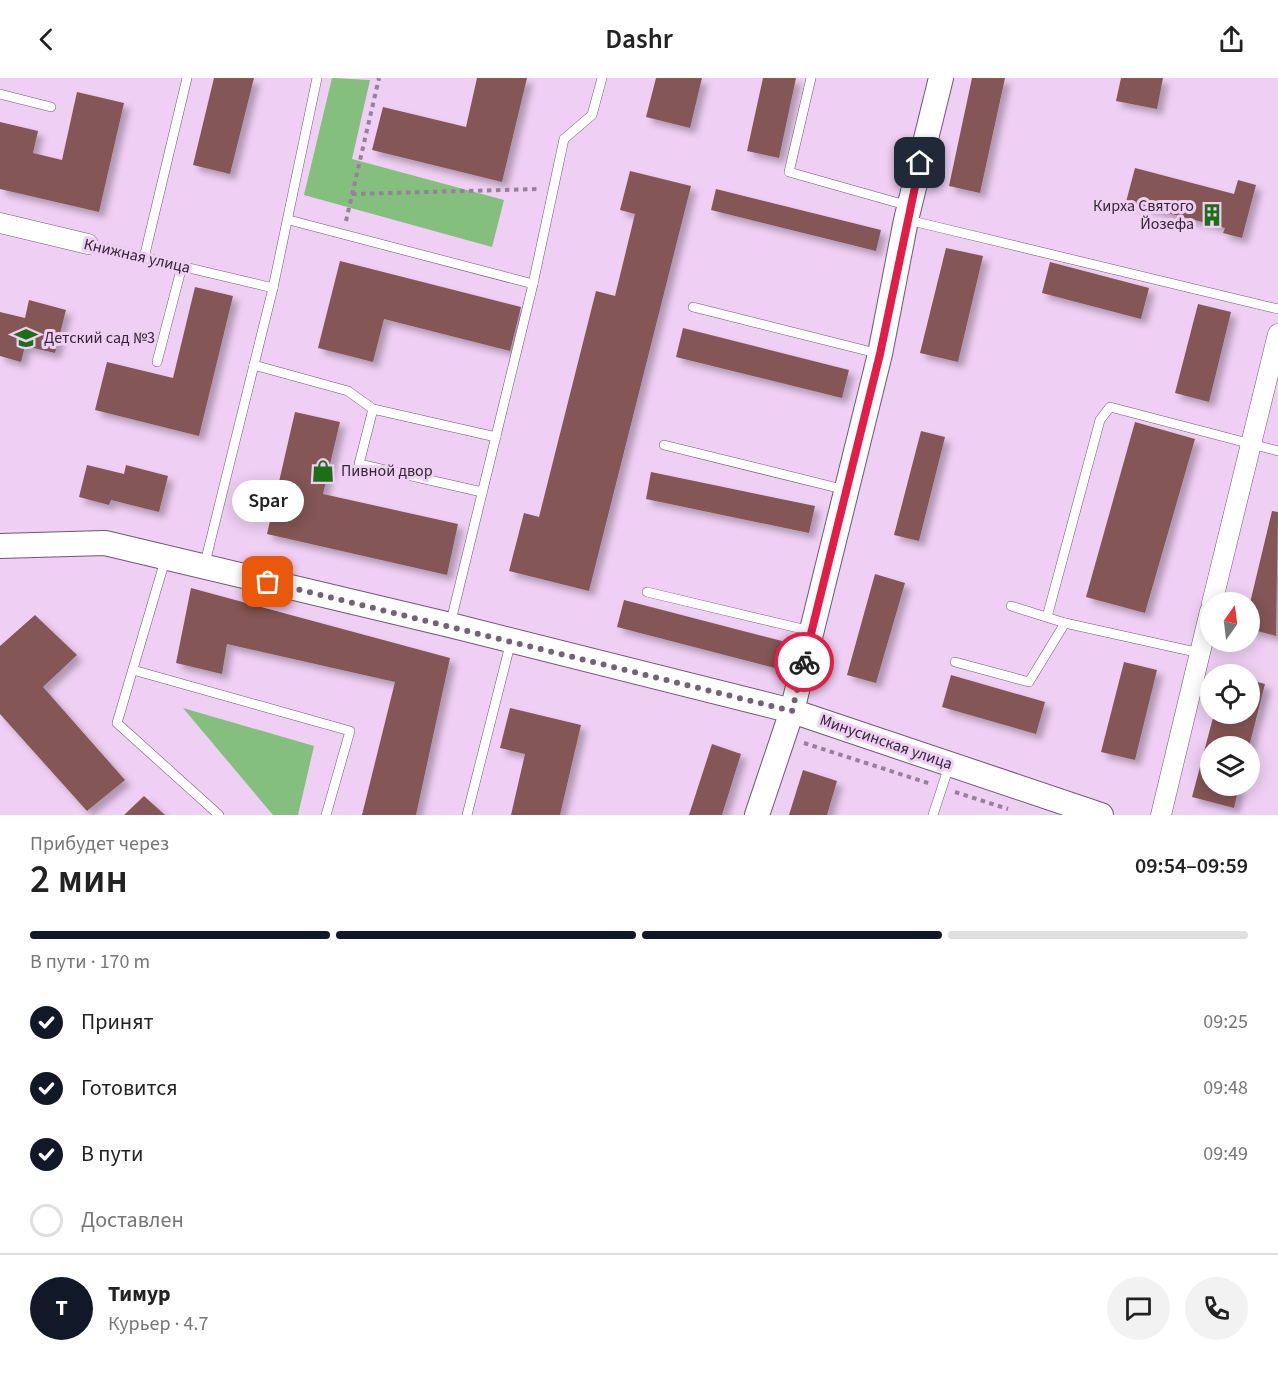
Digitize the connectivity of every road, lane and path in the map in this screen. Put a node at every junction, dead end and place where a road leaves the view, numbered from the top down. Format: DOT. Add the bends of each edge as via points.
graph roads {
  1 [pos="187,78"];
  2 [pos="317,78"];
  3 [pos="379,78"];
  4 [pos="602,78"];
  5 [pos="811,78"];
  6 [pos="941,78"];
  7 [pos="0,94"];
  8 [pos="51,107"];
  9 [pos="554,189"];
  10 [pos="352,194"];
  11 [pos="908,213"];
  12 [pos="289,220"];
  13 [pos="0,223"];
  14 [pos="343,234"];
  15 [pos="88,244"];
  16 [pos="144,258"];
  17 [pos="182,266"];
  18 [pos="533,284"];
  19 [pos="273,288"];
  20 [pos="693,307"];
  21 [pos="1278,309"];
  22 [pos="1278,334"];
  23 [pos="880,354"];
  24 [pos="157,362"];
  25 [pos="254,364"];
  26 [pos="373,409"];
  27 [pos="496,437"];
  28 [pos="1251,444"];
  29 [pos="664,445"];
  30 [pos="1278,451"];
  31 [pos="846,490"];
  32 [pos="482,492"];
  33 [pos="0,546"];
  34 [pos="166,557"];
  35 [pos="204,567"];
  36 [pos="647,592"];
  37 [pos="1215,592"];
  38 [pos="1011,606"];
  39 [pos="1047,617"];
  40 [pos="1065,622"];
  41 [pos="450,625"];
  42 [pos="811,631"];
  43 [pos="512,641"];
  44 [pos="1200,653"];
  45 [pos="954,662"];
  46 [pos="133,670"];
  47 [pos="792,711"];
  48 [pos="794,740"];
  49 [pos="949,764"];
  50 [pos="942,788"];
  51 [pos="1014,811"];
  52 [pos="219,815"];
  53 [pos="326,815"];
  54 [pos="467,815"];
  55 [pos="757,815"];
  56 [pos="933,815"];
  57 [pos="1101,815"];
  58 [pos="1161,815"];
  1 -- 16 [label="lane"];
  2 -- 12 [label="lane"];
  3 -- 10 [label="path"];
  4 -- 9 [label="lane" via="592,115 564,139"];
  5 -- 11 [label="lane" via="789,172"];
  6 -- 11 [label="street"];
  7 -- 8 [label="lane"];
  9 -- 10 [label="path"];
  9 -- 18 [label="lane"];
  10 -- 14 [label="path"];
  11 -- 21 [label="lane"];
  11 -- 23 [label="street"];
  12 -- 14 [label="lane"];
  12 -- 19 [label="lane"];
  13 -- 15 [label="street, Книжная улица"];
  14 -- 18 [label="lane"];
  15 -- 16 [label="lane, Книжная улица"];
  16 -- 17 [label="lane, Книжная улица"];
  17 -- 19 [label="lane, Книжная улица"];
  17 -- 24 [label="lane"];
  18 -- 27 [label="lane"];
  19 -- 25 [label="lane"];
  20 -- 23 [label="lane"];
  22 -- 28 [label="street"];
  23 -- 31 [label="street"];
  25 -- 26 [label="lane" via="348,392"];
  25 -- 35 [label="lane"];
  26 -- 27 [label="lane"];
  26 -- 32 [label="lane" via="359,465"];
  27 -- 32 [label="lane"];
  28 -- 30 [label="lane"];
  28 -- 37 [label="street"];
  28 -- 39 [label="lane" via="1110,407 1100,420"];
  29 -- 31 [label="lane"];
  31 -- 42 [label="street"];
  32 -- 41 [label="lane"];
  33 -- 34 [label="street, Минусинская улица" via="105,543"];
  34 -- 35 [label="street, Минусинская улица"];
  34 -- 46 [label="lane"];
  35 -- 41 [label="street, Минусинская улица"];
  36 -- 42 [label="lane"];
  38 -- 39 [label="lane"];
  39 -- 40 [label="lane"];
  40 -- 44 [label="lane"];
  40 -- 45 [label="lane" via="1029,682"];
  41 -- 43 [label="street, Минусинская улица"];
  42 -- 47 [label="street"];
  43 -- 47 [label="street, Минусинская улица"];
  43 -- 54 [label="lane"];
  44 -- 58 [label="street"];
  46 -- 52 [label="lane" via="117,723"];
  46 -- 53 [label="lane" via="350,731"];
  47 -- 49 [label="street, Минусинская улица"];
  47 -- 55 [label="street"];
  48 -- 50 [label="path"];
  49 -- 50 [label="lane"];
  49 -- 57 [label="street, Минусинская улица"];
  50 -- 51 [label="path"];
  50 -- 56 [label="lane"];
}
